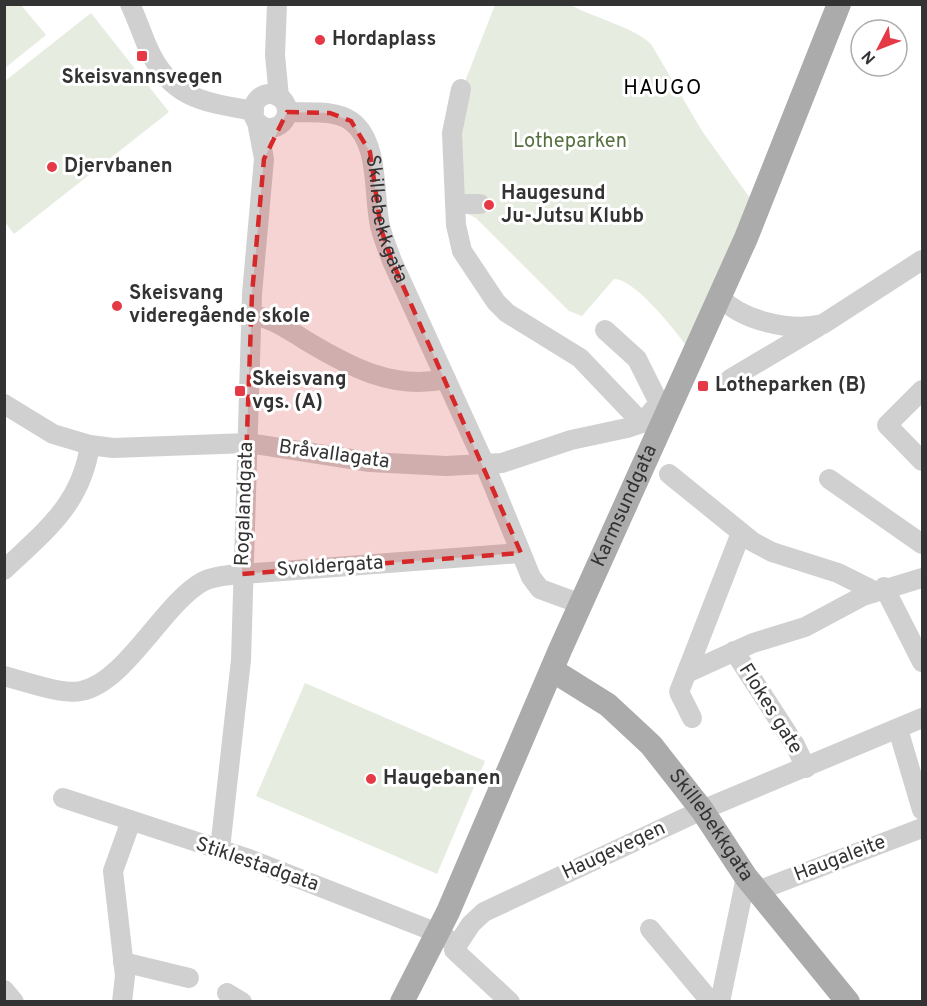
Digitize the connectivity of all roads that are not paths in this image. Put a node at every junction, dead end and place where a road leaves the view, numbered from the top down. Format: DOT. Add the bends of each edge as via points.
graph roads {
  1 [pos="130,4"];
  2 [pos="277,4"];
  3 [pos="838,4"];
  4 [pos="849,4"];
  5 [pos="461,89"];
  6 [pos="270,110"];
  7 [pos="456,204"];
  8 [pos="480,204"];
  9 [pos="922,260"];
  10 [pos="726,300"];
  11 [pos="251,315"];
  12 [pos="823,324"];
  13 [pos="605,330"];
  14 [pos="446,379"];
  15 [pos="730,379"];
  16 [pos="922,390"];
  17 [pos="4,404"];
  18 [pos="642,423"];
  19 [pos="248,443"];
  20 [pos="90,445"];
  21 [pos="922,461"];
  22 [pos="486,465"];
  23 [pos="669,474"];
  24 [pos="829,479"];
  25 [pos="741,533"];
  26 [pos="922,544"];
  27 [pos="521,553"];
  28 [pos="4,570"];
  29 [pos="242,573"];
  30 [pos="922,578"];
  31 [pos="879,589"];
  32 [pos="581,604"];
  33 [pos="734,651"];
  34 [pos="922,662"];
  35 [pos="558,673"];
  36 [pos="687,673"];
  37 [pos="4,676"];
  38 [pos="692,718"];
  39 [pos="922,718"];
  40 [pos="898,729"];
  41 [pos="806,768"];
  42 [pos="63,798"];
  43 [pos="702,810"];
  44 [pos="922,810"];
  45 [pos="131,821"];
  46 [pos="922,828"];
  47 [pos="220,849"];
  48 [pos="755,889"];
  49 [pos="737,919"];
  50 [pos="650,929"];
  51 [pos="446,941"];
  52 [pos="123,962"];
  53 [pos="189,978"];
  54 [pos="4,990"];
  55 [pos="14,1002"];
  56 [pos="122,1002"];
  57 [pos="402,1002"];
  58 [pos="414,1002"];
  59 [pos="510,1002"];
  60 [pos="711,1002"];
  61 [pos="720,1002"];
  62 [pos="848,1002"];
  1 -- 6 [label="street" via="157,66 179,91 208,103"];
  2 -- 6 [label="street"];
  3 -- 10 [label="main road, Karmsundgata"];
  4 -- 10 [label="main road, Karmsundgata" via="776,198"];
  5 -- 7 [label="street" via="452,133"];
  6 -- 11 [label="street, Rogalandgata"];
  6 -- 14 [label="street, Skillebekkgata" via="344,117 365,139 381,229"];
  7 -- 8 [label="street"];
  7 -- 18 [label="street" via="458,242 496,302 507,313 580,358"];
  9 -- 12 [label="street"];
  10 -- 12 [label="street" via="741,314 809,328"];
  10 -- 32 [label="main road, Karmsundgata"];
  10 -- 35 [label="main road, Karmsundgata"];
  11 -- 14 [label="street" via="274,320 324,351 397,382"];
  11 -- 19 [label="street, Rogalandgata"];
  12 -- 15 [label="street"];
  13 -- 18 [label="street" via="637,359 659,403"];
  14 -- 22 [label="street, Skillebekkgata"];
  16 -- 21 [label="street" via="887,425"];
  17 -- 20 [label="street, Bråvallagata" via="53,434"];
  18 -- 22 [label="street, Bråvallagata"];
  19 -- 20 [label="street, Bråvallagata" via="113,448"];
  19 -- 22 [label="street, Bråvallagata" via="370,462"];
  19 -- 29 [label="street, Rogalandgata"];
  20 -- 28 [label="street" via="86,470 67,507"];
  22 -- 27 [label="street, Skillebekkgata"];
  23 -- 25 [label="street"];
  24 -- 26 [label="street"];
  25 -- 31 [label="street" via="772,552"];
  25 -- 36 [label="street"];
  27 -- 29 [label="street, Svoldergata"];
  27 -- 32 [label="street, Skillebekkgata" via="540,589"];
  29 -- 37 [label="street, Svoldergata" via="201,582 111,675 90,688 68,692"];
  29 -- 47 [label="street, Rogalandgata" via="236,721"];
  30 -- 31 [label="street"];
  31 -- 33 [label="street" via="805,627"];
  31 -- 34 [label="street"];
  32 -- 35 [label="main road, Karmsundgata"];
  33 -- 36 [label="street"];
  33 -- 41 [label="street, Flokes gate"];
  35 -- 43 [label="main road, Skillebekkgata" via="594,694 631,724"];
  35 -- 51 [label="main road, Karmsundgata"];
  36 -- 38 [label="street" via="679,692"];
  39 -- 40 [label="street, Haugevegen"];
  40 -- 41 [label="street, Haugevegen"];
  40 -- 44 [label="street"];
  41 -- 43 [label="street, Haugevegen"];
  42 -- 45 [label="street, Stiklestadgata"];
  43 -- 48 [label="main road, Skillebekkgata"];
  43 -- 51 [label="street, Haugevegen" via="484,912"];
  45 -- 47 [label="street, Stiklestadgata"];
  45 -- 52 [label="street" via="113,871"];
  46 -- 48 [label="street, Haugaleite"];
  47 -- 51 [label="street, Stiklestadgata"];
  48 -- 49 [label="street"];
  48 -- 49 [label="street, Haugaleite"];
  48 -- 62 [label="main road, Skillebekkgata"];
  49 -- 61 [label="street"];
  50 -- 60 [label="street"];
  51 -- 57 [label="main road, Karmsundgata"];
  51 -- 58 [label="main road, Karmsundgata"];
  51 -- 59 [label="street"];
  52 -- 53 [label="street"];
  52 -- 56 [label="street"];
  54 -- 55 [label="street"];
}
